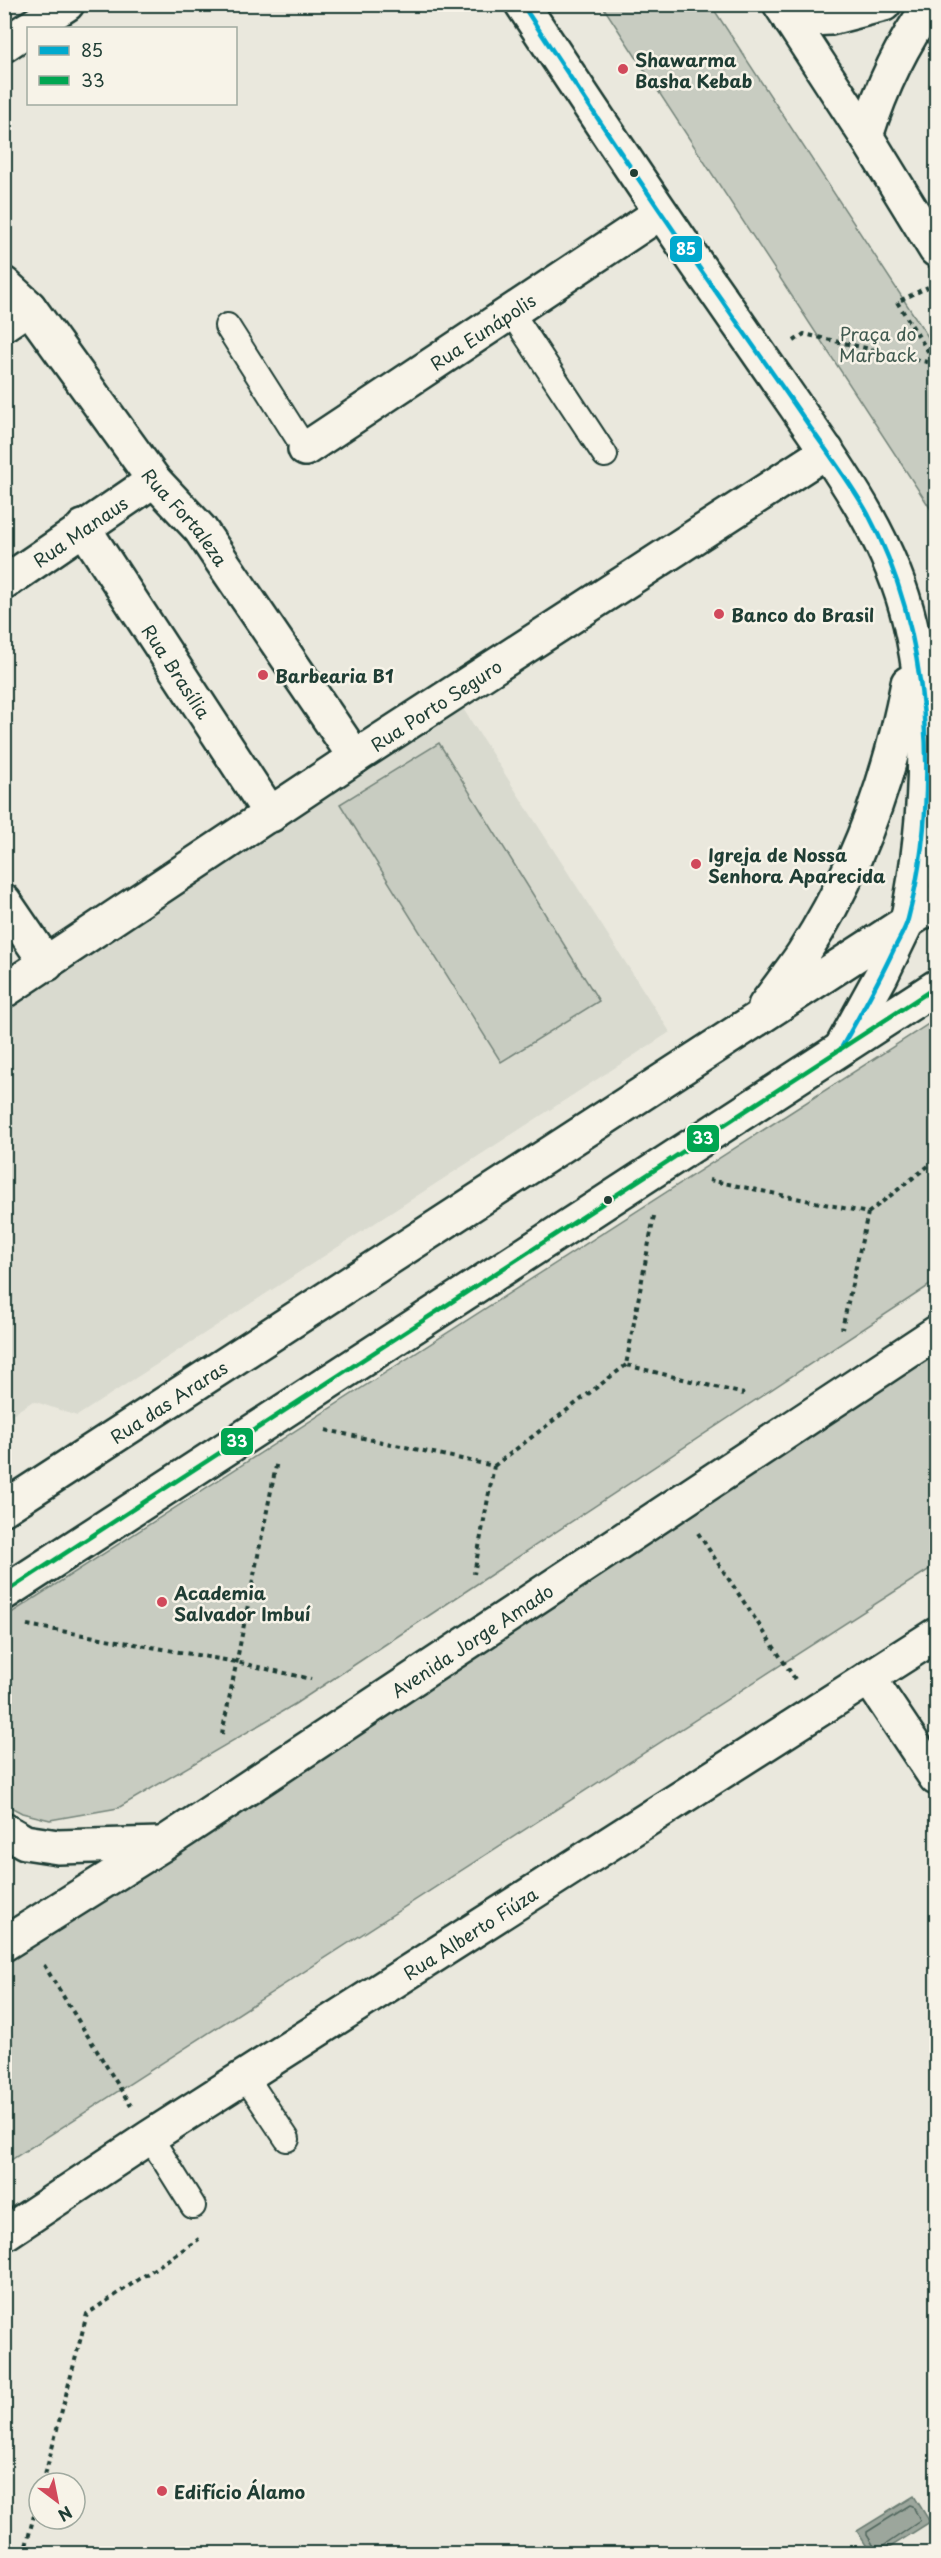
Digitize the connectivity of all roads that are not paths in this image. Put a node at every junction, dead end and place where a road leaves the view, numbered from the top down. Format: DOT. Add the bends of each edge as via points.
graph roads {
  1 [pos="67,4"];
  2 [pos="522,4"];
  3 [pos="884,4"];
  4 [pos="931,4"];
  5 [pos="785,12"];
  6 [pos="32,27"];
  7 [pos="27,30"];
  8 [pos="4,45"];
  9 [pos="866,136"];
  10 [pos="660,213"];
  11 [pos="936,250"];
  12 [pos="4,284"];
  13 [pos="511,312"];
  14 [pos="17,315"];
  15 [pos="227,326"];
  16 [pos="305,449"];
  17 [pos="826,451"];
  18 [pos="605,455"];
  19 [pos="154,480"];
  20 [pos="83,527"];
  21 [pos="4,582"];
  22 [pos="920,633"];
  23 [pos="355,757"];
  24 [pos="272,815"];
  25 [pos="4,901"];
  26 [pos="936,903"];
  27 [pos="908,922"];
  28 [pos="48,964"];
  29 [pos="936,987"];
  30 [pos="4,992"];
  31 [pos="755,1019"];
  32 [pos="840,1050"];
  33 [pos="936,1333"];
  34 [pos="4,1508"];
  35 [pos="4,1593"];
  36 [pos="936,1635"];
  37 [pos="869,1678"];
  38 [pos="936,1778"];
  39 [pos="4,1830"];
  40 [pos="163,1844"];
  41 [pos="14,1938"];
  42 [pos="245,2076"];
  43 [pos="150,2137"];
  44 [pos="287,2139"];
  45 [pos="193,2206"];
  46 [pos="4,2234"];
  1 -- 6 [label="street"];
  2 -- 10 [label="street"];
  3 -- 5 [label="street" via="830,18"];
  4 -- 9 [label="street" via="879,94"];
  5 -- 9 [label="street"];
  7 -- 8 [label="street"];
  9 -- 11 [label="street"];
  10 -- 13 [label="street, Rua Eunápolis"];
  10 -- 17 [label="street"];
  12 -- 14 [label="street, Rua Fortaleza"];
  13 -- 16 [label="street, Rua Eunápolis"];
  13 -- 18 [label="lane"];
  14 -- 19 [label="street, Rua Fortaleza"];
  15 -- 16 [label="lane"];
  17 -- 22 [label="street" via="868,514"];
  17 -- 23 [label="street, Rua Porto Seguro"];
  19 -- 20 [label="street, Rua Manaus"];
  19 -- 23 [label="street, Rua Fortaleza" via="200,529"];
  20 -- 21 [label="street, Rua Manaus"];
  20 -- 24 [label="street, Rua Brasília"];
  22 -- 27 [label="street" via="924,805"];
  22 -- 31 [label="street" via="899,731 875,809 843,883 803,954"];
  23 -- 24 [label="street, Rua Porto Seguro"];
  24 -- 28 [label="street, Rua Porto Seguro"];
  25 -- 28 [label="street"];
  26 -- 27 [label="street, Rua das Araras"];
  27 -- 31 [label="street, Rua das Araras"];
  27 -- 32 [label="street"];
  28 -- 30 [label="street, Rua Porto Seguro"];
  29 -- 32 [label="street"];
  31 -- 34 [label="street, Rua das Araras"];
  32 -- 35 [label="street"];
  33 -- 40 [label="street, Avenida Jorge Amado"];
  36 -- 37 [label="street, Rua Alberto Fiúza"];
  37 -- 38 [label="street"];
  37 -- 42 [label="street, Rua Alberto Fiúza"];
  39 -- 40 [label="street" via="25,1842 58,1847"];
  40 -- 41 [label="street, Avenida Jorge Amado"];
  42 -- 43 [label="street, Rua Alberto Fiúza"];
  42 -- 44 [label="lane"];
  43 -- 45 [label="lane"];
  43 -- 46 [label="street, Rua Alberto Fiúza"];
}
